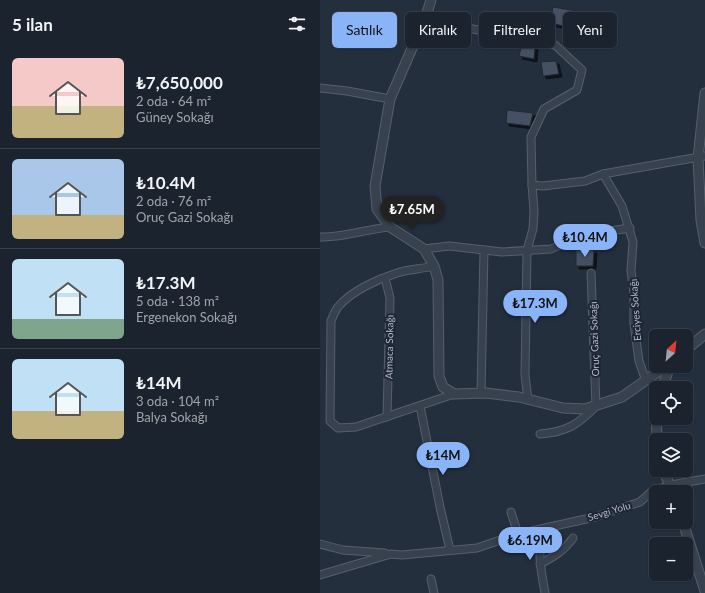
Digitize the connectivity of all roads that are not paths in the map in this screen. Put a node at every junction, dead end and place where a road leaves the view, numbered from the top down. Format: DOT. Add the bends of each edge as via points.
graph roads {
  1 [pos="431,0"];
  2 [pos="427,12"];
  3 [pos="471,29"];
  4 [pos="412,48"];
  5 [pos="320,88"];
  6 [pos="705,93"];
  7 [pos="390,99"];
  8 [pos="701,157"];
  9 [pos="603,174"];
  10 [pos="532,185"];
  11 [pos="390,227"];
  12 [pos="630,228"];
  13 [pos="320,237"];
  14 [pos="705,243"];
  15 [pos="424,249"];
  16 [pos="484,250"];
  17 [pos="527,250"];
  18 [pos="434,266"];
  19 [pos="591,273"];
  20 [pos="385,278"];
  21 [pos="705,334"];
  22 [pos="693,344"];
  23 [pos="656,373"];
  24 [pos="646,380"];
  25 [pos="481,393"];
  26 [pos="454,394"];
  27 [pos="528,400"];
  28 [pos="420,406"];
  29 [pos="596,406"];
  30 [pos="387,417"];
  31 [pos="540,434"];
  32 [pos="705,479"];
  33 [pos="683,485"];
  34 [pos="649,494"];
  35 [pos="511,512"];
  36 [pos="543,529"];
  37 [pos="685,529"];
  38 [pos="518,534"];
  39 [pos="573,538"];
  40 [pos="320,544"];
  41 [pos="450,550"];
  42 [pos="391,554"];
  43 [pos="540,564"];
  44 [pos="320,575"];
  45 [pos="431,579"];
  46 [pos="705,591"];
  47 [pos="434,593"];
  48 [pos="545,593"];
  1 -- 2 [label="street"];
  3 -- 10 [label="street" via="555,44 582,70 577,90 544,109 531,138"];
  4 -- 7 [label="street"];
  5 -- 7 [label="street"];
  6 -- 8 [label="street"];
  7 -- 11 [label="street" via="374,186 377,209"];
  8 -- 9 [label="street"];
  8 -- 14 [label="street" via="701,220"];
  9 -- 10 [label="street" via="585,181"];
  9 -- 12 [label="street, Erciyes Sokağı" via="622,206"];
  10 -- 17 [label="street" via="533,229"];
  11 -- 13 [label="street" via="333,238"];
  11 -- 15 [label="street"];
  12 -- 17 [label="street" via="583,235 551,249"];
  12 -- 24 [label="street, Erciyes Sokağı" via="633,242 631,271 634,324"];
  15 -- 16 [label="street" via="449,246"];
  15 -- 18 [label="street"];
  16 -- 17 [label="street"];
  16 -- 25 [label="street"];
  17 -- 27 [label="street" via="525,375"];
  18 -- 20 [label="street" via="398,272"];
  18 -- 26 [label="street" via="438,280 438,376 443,387"];
  19 -- 29 [label="street, Oruç Gazi Sokağı"];
  20 -- 30 [label="street, Atmaca Sokağı" via="390,298"];
  20 -- 30 [label="street" via="346,300 331,320 330,421 338,428"];
  21 -- 22 [label="street"];
  23 -- 24 [label="street"];
  24 -- 29 [label="street" via="622,397"];
  25 -- 26 [label="street"];
  25 -- 27 [label="street"];
  26 -- 28 [label="street"];
  27 -- 29 [label="street" via="585,410"];
  28 -- 30 [label="street"];
  28 -- 41 [label="street"];
  29 -- 31 [label="street" via="582,421 564,430"];
  32 -- 33 [label="street, Sevgi Yolu"];
  34 -- 36 [label="street, Sevgi Yolu" via="640,502 622,508"];
  35 -- 38 [label="street"];
  36 -- 38 [label="street, Sevgi Yolu"];
  36 -- 43 [label="street" via="539,542"];
  37 -- 46 [label="street"];
  38 -- 41 [label="street, Sevgi Yolu" via="477,548"];
  39 -- 43 [label="street" via="560,552"];
  40 -- 42 [label="street" via="343,550"];
  41 -- 42 [label="street, Sevgi Yolu"];
  42 -- 44 [label="street"];
  43 -- 48 [label="street"];
  45 -- 47 [label="street"];
}
